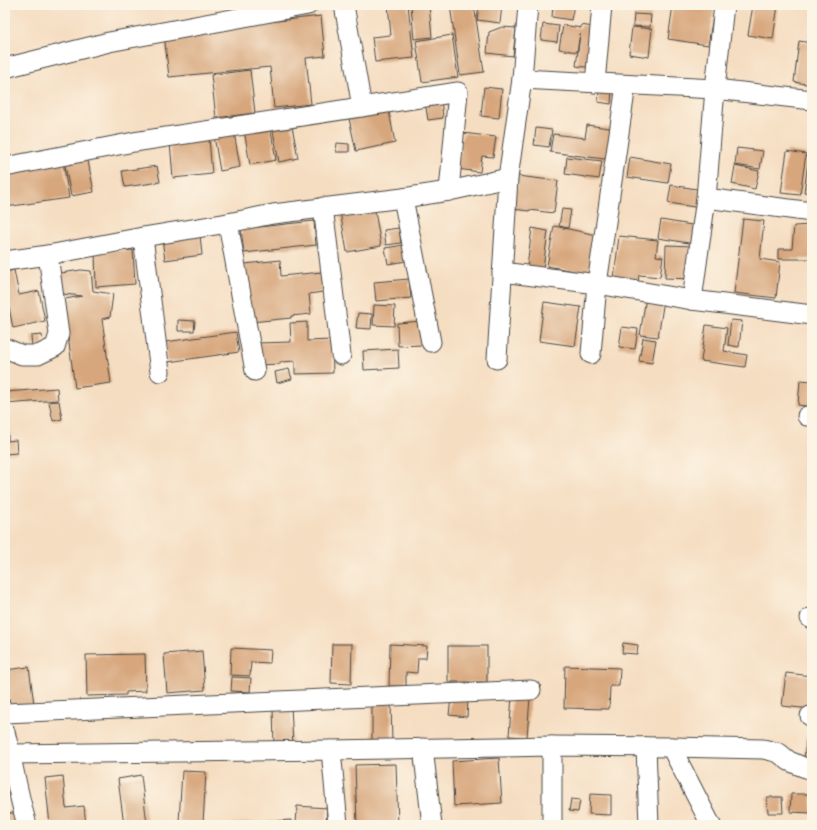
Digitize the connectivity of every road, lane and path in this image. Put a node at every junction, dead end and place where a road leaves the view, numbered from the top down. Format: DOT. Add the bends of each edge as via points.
graph roads {
  1 [pos="308,5"];
  2 [pos="344,5"];
  3 [pos="528,5"];
  4 [pos="602,5"];
  5 [pos="724,5"];
  6 [pos="5,68"];
  7 [pos="522,80"];
  8 [pos="595,83"];
  9 [pos="626,85"];
  10 [pos="715,89"];
  11 [pos="812,100"];
  12 [pos="362,107"];
  13 [pos="5,167"];
  14 [pos="508,178"];
  15 [pos="449,191"];
  16 [pos="403,198"];
  17 [pos="706,198"];
  18 [pos="323,207"];
  19 [pos="812,212"];
  20 [pos="228,223"];
  21 [pos="143,237"];
  22 [pos="48,255"];
  23 [pos="5,261"];
  24 [pos="502,272"];
  25 [pos="597,284"];
  26 [pos="692,300"];
  27 [pos="812,315"];
  28 [pos="431,342"];
  29 [pos="5,348"];
  30 [pos="591,354"];
  31 [pos="341,355"];
  32 [pos="497,359"];
  33 [pos="255,371"];
  34 [pos="160,372"];
  35 [pos="531,690"];
  36 [pos="5,714"];
  37 [pos="5,732"];
  38 [pos="552,746"];
  39 [pos="646,747"];
  40 [pos="671,747"];
  41 [pos="423,748"];
  42 [pos="331,750"];
  43 [pos="11,754"];
  44 [pos="812,770"];
  45 [pos="13,804"];
  46 [pos="27,825"];
  47 [pos="338,825"];
  48 [pos="432,825"];
  49 [pos="552,825"];
  50 [pos="649,825"];
  51 [pos="711,825"];
  1 -- 6 [label="street" via="109,42"];
  2 -- 12 [label="street"];
  3 -- 7 [label="street"];
  4 -- 8 [label="street"];
  5 -- 10 [label="street"];
  7 -- 8 [label="street"];
  7 -- 14 [label="street"];
  8 -- 9 [label="street"];
  9 -- 10 [label="street"];
  9 -- 25 [label="street"];
  10 -- 11 [label="street"];
  10 -- 17 [label="street"];
  12 -- 13 [label="street" via="134,142"];
  12 -- 15 [label="street" via="458,92"];
  14 -- 15 [label="street"];
  14 -- 24 [label="street"];
  15 -- 16 [label="street"];
  16 -- 18 [label="street"];
  16 -- 28 [label="street"];
  17 -- 19 [label="street"];
  17 -- 26 [label="street"];
  18 -- 20 [label="street"];
  18 -- 31 [label="street"];
  20 -- 21 [label="street"];
  20 -- 33 [label="street"];
  21 -- 22 [label="street"];
  21 -- 34 [label="street"];
  22 -- 23 [label="street"];
  22 -- 29 [label="street" via="59,334 55,347 38,355 22,355"];
  24 -- 25 [label="street"];
  24 -- 32 [label="street"];
  25 -- 26 [label="street"];
  25 -- 30 [label="street"];
  26 -- 27 [label="street"];
  35 -- 36 [label="street"];
  37 -- 43 [label="street"];
  38 -- 39 [label="street"];
  38 -- 41 [label="street"];
  38 -- 49 [label="street"];
  39 -- 40 [label="street"];
  39 -- 50 [label="street"];
  40 -- 44 [label="street" via="764,749 779,753 789,761"];
  40 -- 51 [label="street"];
  41 -- 42 [label="street"];
  41 -- 48 [label="street"];
  42 -- 43 [label="street"];
  42 -- 47 [label="street"];
  43 -- 45 [label="street"];
  45 -- 46 [label="street"];
}
